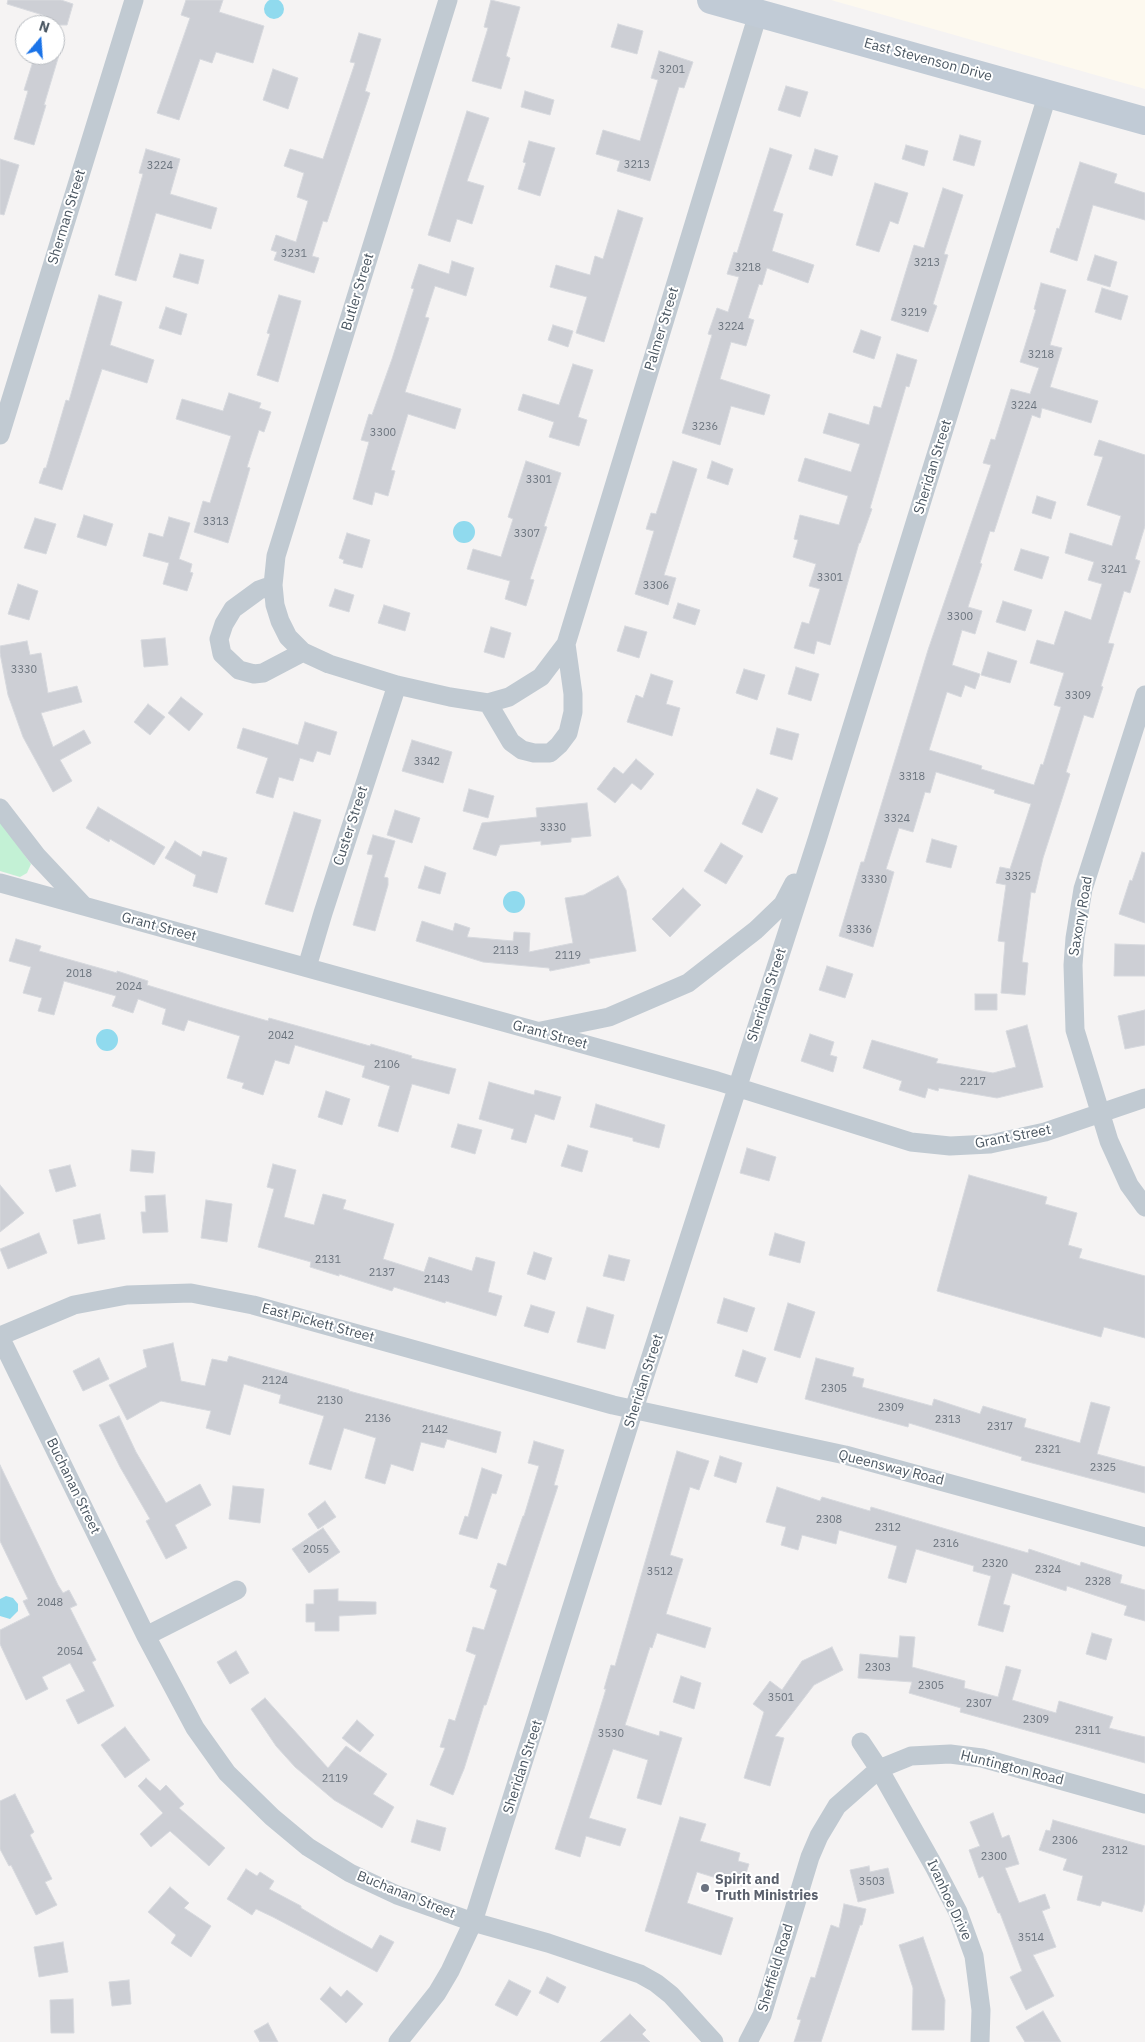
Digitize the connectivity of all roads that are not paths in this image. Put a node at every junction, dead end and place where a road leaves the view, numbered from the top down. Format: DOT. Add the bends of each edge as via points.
graph roads {
  1 [pos="134,0"];
  2 [pos="448,0"];
  3 [pos="711,0"];
  4 [pos="758,14"];
  5 [pos="1048,94"];
  6 [pos="1145,121"];
  7 [pos="0,435"];
  8 [pos="273,585"];
  9 [pos="566,644"];
  10 [pos="303,652"];
  11 [pos="397,685"];
  12 [pos="1145,695"];
  13 [pos="488,703"];
  14 [pos="0,808"];
  15 [pos="817,840"];
  16 [pos="0,883"];
  17 [pos="85,907"];
  18 [pos="307,967"];
  19 [pos="537,1032"];
  20 [pos="737,1087"];
  21 [pos="1145,1098"];
  22 [pos="1100,1113"];
  23 [pos="1145,1208"];
  24 [pos="0,1336"];
  25 [pos="634,1409"];
  26 [pos="1145,1537"];
  27 [pos="237,1590"];
  28 [pos="146,1636"];
  29 [pos="860,1742"];
  30 [pos="879,1769"];
  31 [pos="1145,1804"];
  32 [pos="474,1922"];
  33 [pos="398,2042"];
  34 [pos="714,2042"];
  35 [pos="748,2042"];
  36 [pos="980,2042"];
  1 -- 7 [label="street, Sherman Street"];
  2 -- 8 [label="street, Butler Street" via="276,556"];
  3 -- 4 [label="main road, East Stevenson Drive"];
  4 -- 5 [label="main road, East Stevenson Drive"];
  4 -- 9 [label="street, Palmer Street"];
  5 -- 6 [label="main road, East Stevenson Drive"];
  5 -- 15 [label="street, Sheridan Street"];
  8 -- 10 [label="street, Butler Street" via="280,622 288,637"];
  8 -- 10 [label="street" via="259,590 233,610 219,639 222,654 239,670 254,674 263,673"];
  9 -- 13 [label="street, Palmer Street" via="540,677 509,697"];
  9 -- 13 [label="street, Palmer Street" via="573,712 568,733 550,753 522,750 511,742"];
  10 -- 11 [label="street, Butler Street" via="329,664"];
  11 -- 13 [label="street, Palmer Street"];
  11 -- 18 [label="street, Custer Street"];
  12 -- 22 [label="street, Saxony Road" via="1083,888 1075,938 1075,1030"];
  14 -- 17 [label="street" via="37,856"];
  15 -- 19 [label="street, Sheridan Street" via="783,904 756,930 688,983 609,1017"];
  15 -- 20 [label="street, Sheridan Street"];
  16 -- 17 [label="street, Grant Street"];
  17 -- 18 [label="street, Grant Street"];
  18 -- 19 [label="street, Grant Street"];
  19 -- 20 [label="street, Grant Street"];
  20 -- 22 [label="street, Grant Street" via="911,1142 933,1146 990,1144 1045,1132"];
  20 -- 25 [label="street, Sheridan Street"];
  21 -- 22 [label="street, Grant Street"];
  22 -- 23 [label="street, Saxony Road" via="1129,1185"];
  24 -- 25 [label="street, East Pickett Street" via="74,1306 127,1295 191,1293 253,1305"];
  24 -- 28 [label="street, Buchanan Street"];
  25 -- 26 [label="street, Queensway Road" via="845,1455"];
  25 -- 32 [label="street, Sheridan Street"];
  27 -- 28 [label="street"];
  28 -- 32 [label="street, Buchanan Street" via="195,1728 227,1773 272,1817 308,1847 350,1873 397,1895"];
  29 -- 30 [label="street, Ivanhoe Drive"];
  30 -- 31 [label="street, Huntington Road" via="911,1756 950,1754 982,1758"];
  30 -- 35 [label="street, Sheffield Road" via="837,1806 819,1836 762,2015"];
  30 -- 36 [label="street, Ivanhoe Drive" via="958,1912 974,1956 981,2010"];
  32 -- 33 [label="street, Sheridan Street" via="437,1993"];
  32 -- 34 [label="street, Buchanan Street" via="640,1974 671,1995"];
}
